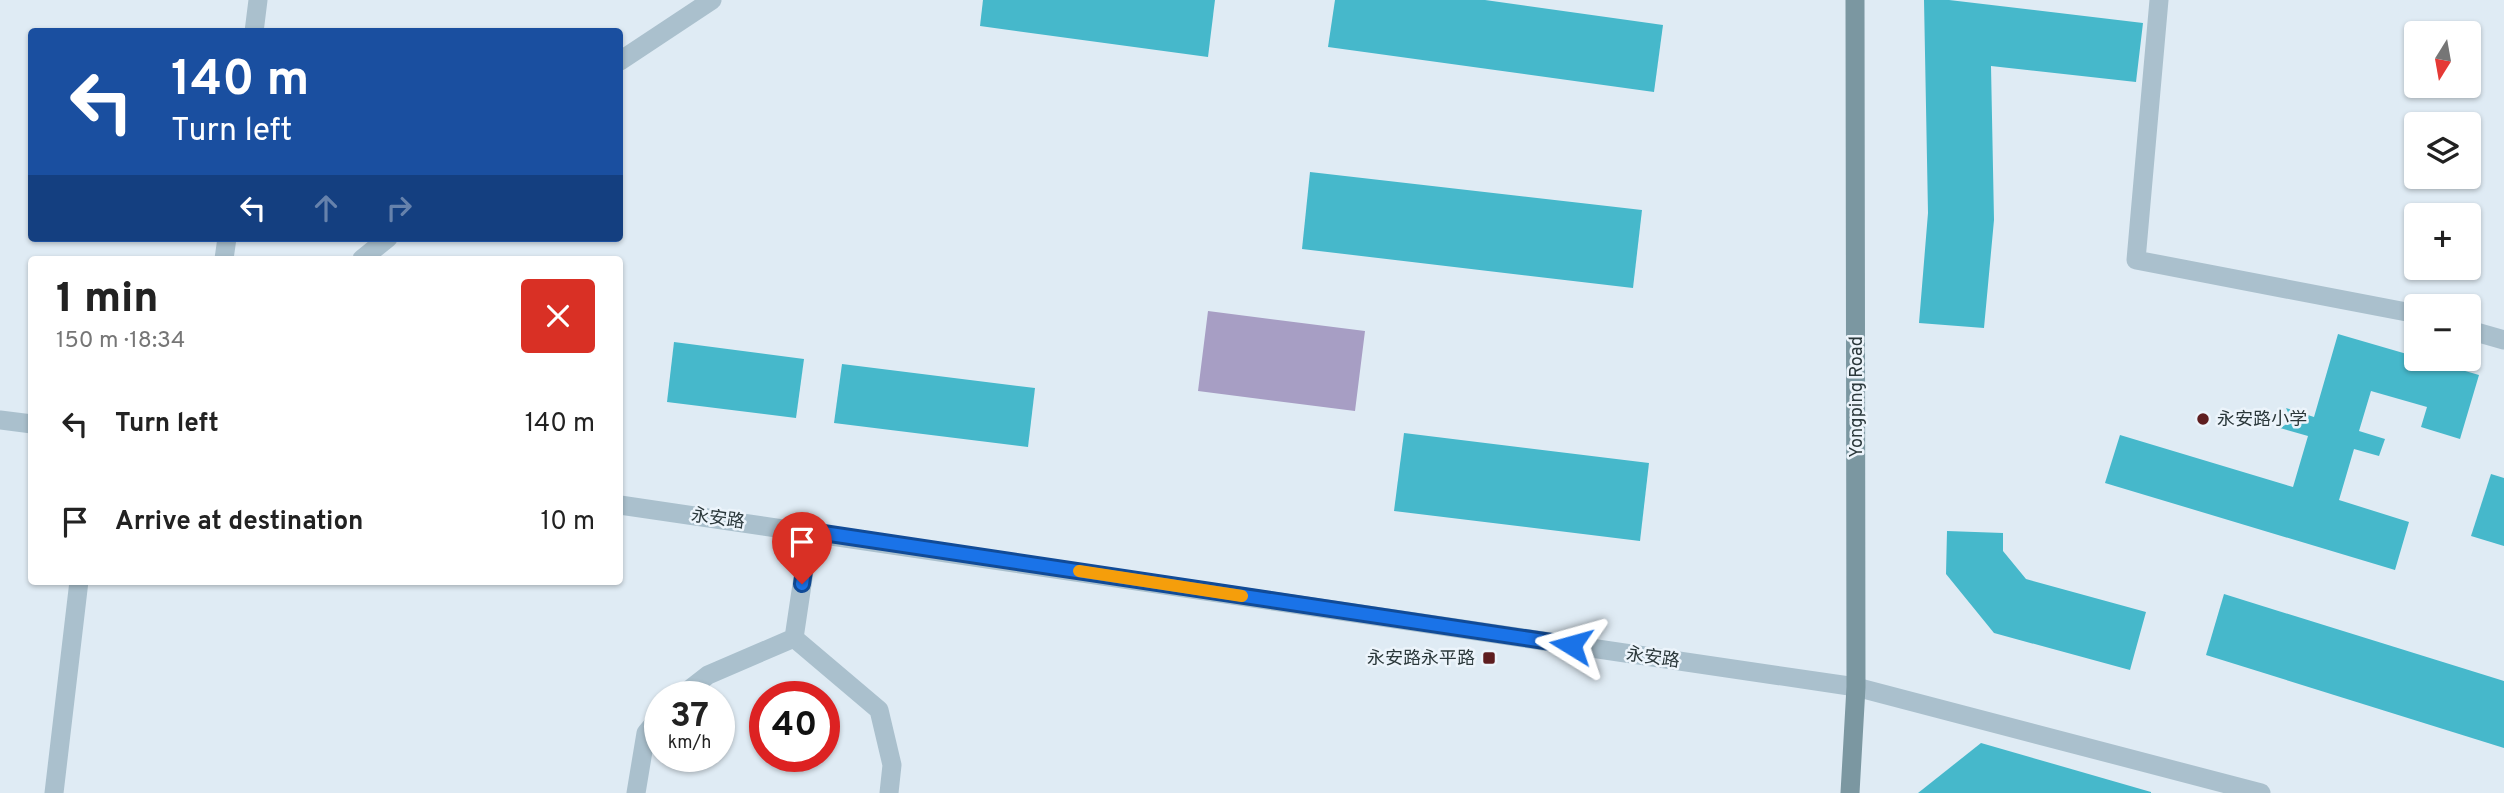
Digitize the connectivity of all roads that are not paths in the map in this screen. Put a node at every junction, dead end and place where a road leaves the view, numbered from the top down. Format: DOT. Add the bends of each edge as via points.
graph roads {
  1 [pos="258,0"];
  2 [pos="712,0"];
  3 [pos="1855,0"];
  4 [pos="2159,0"];
  5 [pos="254,28"];
  6 [pos="623,59"];
  7 [pos="383,242"];
  8 [pos="366,256"];
  9 [pos="2404,312"];
  10 [pos="2481,333"];
  11 [pos="2504,340"];
  12 [pos="0,420"];
  13 [pos="28,424"];
  14 [pos="623,505"];
  15 [pos="810,531"];
  16 [pos="79,585"];
  17 [pos="794,638"];
  18 [pos="700,681"];
  19 [pos="1856,687"];
  20 [pos="644,745"];
  21 [pos="54,793"];
  22 [pos="636,793"];
  23 [pos="889,793"];
  24 [pos="1850,793"];
  25 [pos="2261,793"];
  1 -- 5 [label="street"];
  2 -- 6 [label="street"];
  3 -- 19 [label="main road, Yongping Road"];
  4 -- 9 [label="street" via="2136,260"];
  7 -- 8 [label="street"];
  10 -- 11 [label="street"];
  12 -- 13 [label="street"];
  14 -- 15 [label="street, 永安路"];
  15 -- 17 [label="street"];
  15 -- 19 [label="street, 永安路"];
  16 -- 21 [label="street"];
  17 -- 18 [label="street"];
  17 -- 23 [label="street" via="879,710 892,765"];
  19 -- 24 [label="main road, Yongping Road"];
  19 -- 25 [label="street, 永安路"];
  20 -- 22 [label="street"];
}
